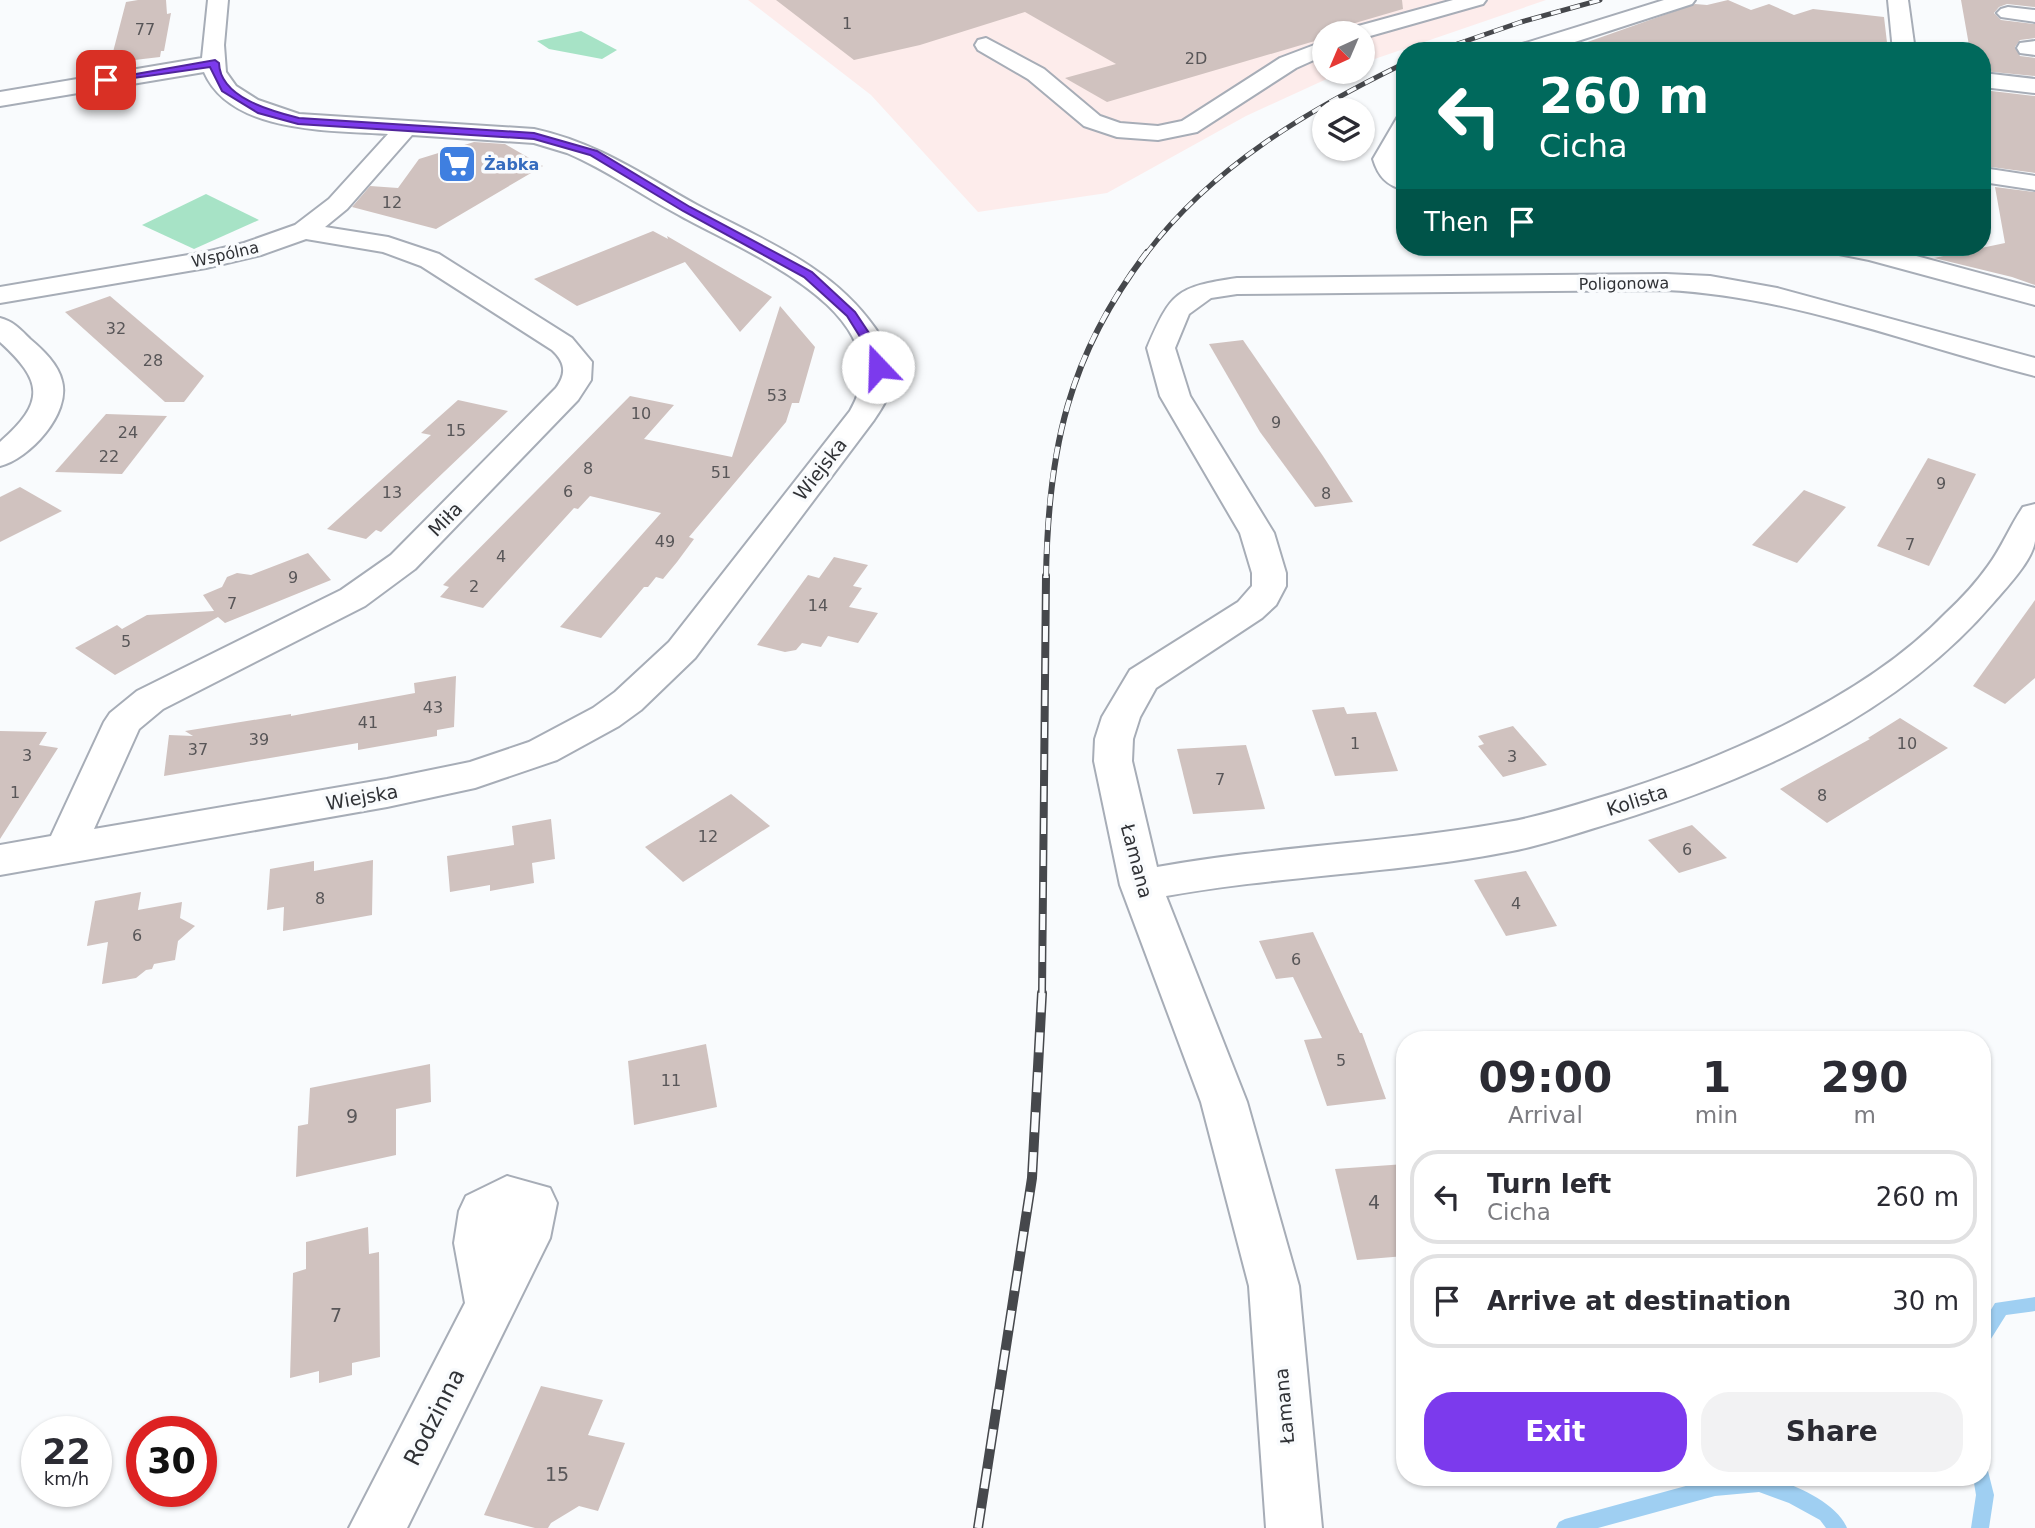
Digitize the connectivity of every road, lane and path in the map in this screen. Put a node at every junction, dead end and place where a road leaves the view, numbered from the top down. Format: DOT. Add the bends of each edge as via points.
graph roads {
  1 [pos="218,0"];
  2 [pos="1476,0"];
  3 [pos="1685,0"];
  4 [pos="1898,0"];
  5 [pos="2008,13"];
  6 [pos="2035,16"];
  7 [pos="1376,28"];
  8 [pos="1552,42"];
  9 [pos="1903,42"];
  10 [pos="986,45"];
  11 [pos="1312,53"];
  12 [pos="215,63"];
  13 [pos="1991,81"];
  14 [pos="2035,86"];
  15 [pos="0,99"];
  16 [pos="406,128"];
  17 [pos="1396,136"];
  18 [pos="1396,176"];
  19 [pos="1991,176"];
  20 [pos="2035,183"];
  21 [pos="304,230"];
  22 [pos="1886,256"];
  23 [pos="1203,292"];
  24 [pos="0,295"];
  25 [pos="2035,298"];
  26 [pos="0,326"];
  27 [pos="2035,367"];
  28 [pos="0,457"];
  29 [pos="2035,513"];
  30 [pos="65,849"];
  31 [pos="0,860"];
  32 [pos="1141,885"];
  33 [pos="491,1305"];
  34 [pos="377,1528"];
  35 [pos="1294,1528"];
  1 -- 12 [label="street"];
  2 -- 7 [label="street"];
  3 -- 8 [label="street"];
  4 -- 9 [label="street"];
  5 -- 6 [label="street"];
  10 -- 11 [label="street" via="1036,74 1092,121 1117,130 1158,133 1189,127 1288,63"];
  12 -- 15 [label="street"];
  12 -- 16 [label="street, Wiejska" via="225,89 262,111 298,121"];
  13 -- 14 [label="street"];
  16 -- 21 [label="street, Wspólna" via="338,204"];
  16 -- 30 [label="street, Wiejska" via="534,136 575,146 789,262 836,298 862,329 878,367 872,397 682,650 628,701 576,734 522,759 434,784"];
  17 -- 18 [label="street" via="1385,159"];
  19 -- 20 [label="street"];
  21 -- 24 [label="street, Wspólna" via="206,260"];
  21 -- 30 [label="street, Miła" via="388,245 430,260 562,344 577,358 579,376 567,394 386,576 353,598 166,691 123,722"];
  22 -- 25 [label="street"];
  23 -- 27 [label="street, Poligonowa" via="1237,286 1710,284 1777,296"];
  23 -- 32 [label="street, Łamana" via="1177,310 1161,348 1175,396 1257,533 1269,586 1250,610 1166,662 1130,695 1112,749"];
  26 -- 28 [label="street" via="42,369 48,392 32,428"];
  29 -- 32 [label="street, Kolista" via="1992,587 1947,635 1884,682 1721,771 1618,807 1505,838 1248,867"];
  30 -- 31 [label="street, Wiejska"];
  32 -- 35 [label="street, Łamana" via="1224,1102 1274,1286"];
  33 -- 34 [label="street, Rodzinna"];
}
